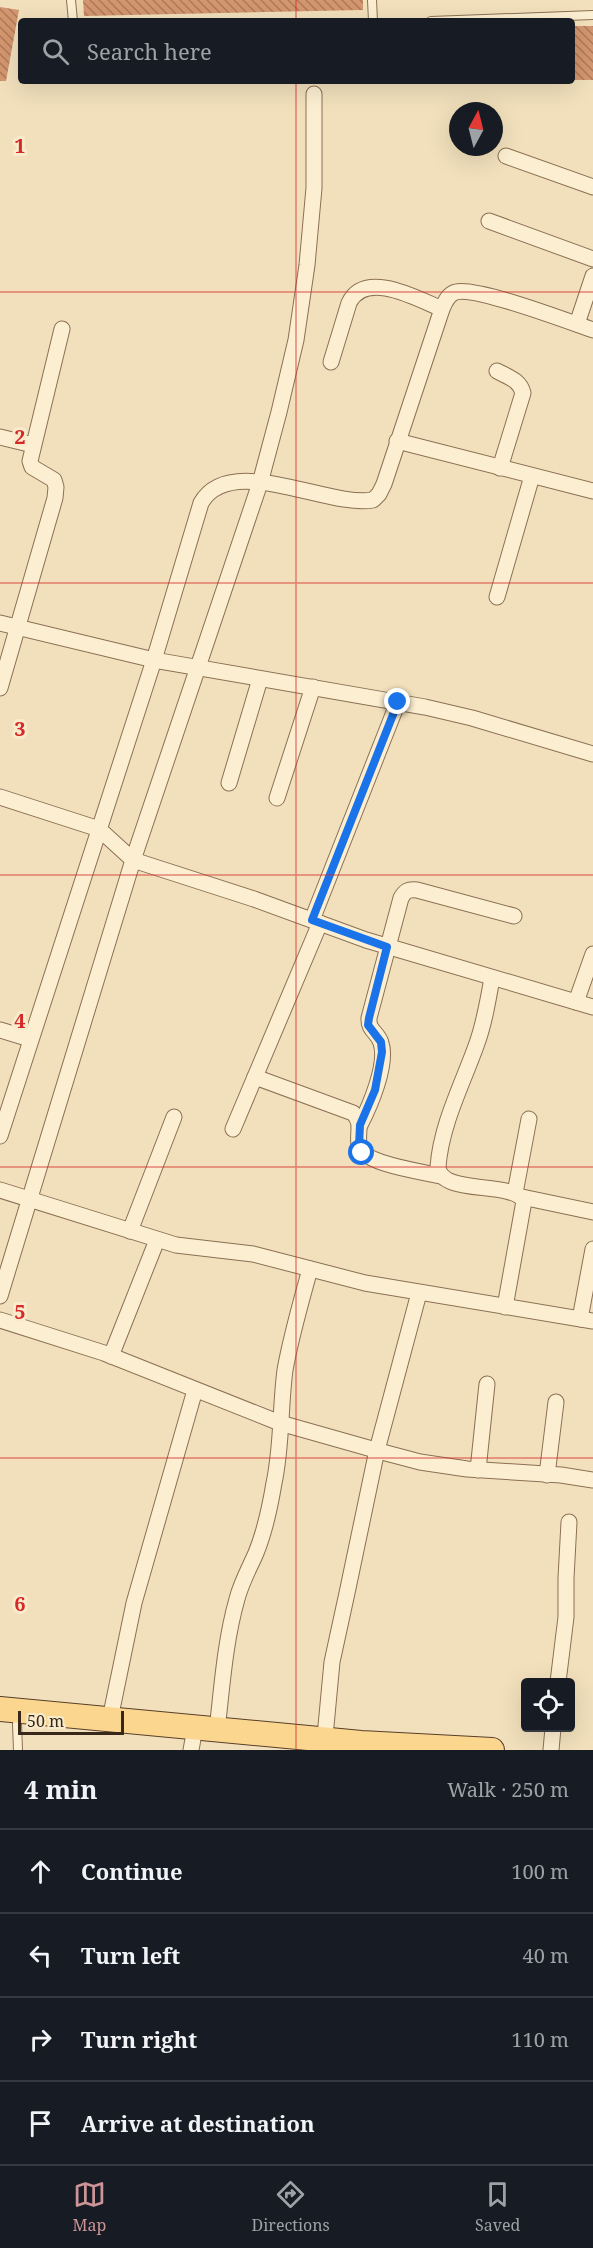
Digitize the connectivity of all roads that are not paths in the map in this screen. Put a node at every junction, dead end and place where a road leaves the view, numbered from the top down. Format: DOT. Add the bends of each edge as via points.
graph roads {
  1 [pos="72,0"];
  2 [pos="372,0"];
  3 [pos="593,15"];
  4 [pos="73,18"];
  5 [pos="373,18"];
  6 [pos="512,18"];
  7 [pos="314,94"];
  8 [pos="506,156"];
  9 [pos="593,186"];
  10 [pos="489,221"];
  11 [pos="593,259"];
  12 [pos="593,276"];
  13 [pos="442,309"];
  14 [pos="577,324"];
  15 [pos="62,329"];
  16 [pos="593,330"];
  17 [pos="331,362"];
  18 [pos="497,371"];
  19 [pos="0,437"];
  20 [pos="397,441"];
  21 [pos="33,445"];
  22 [pos="500,468"];
  23 [pos="532,476"];
  24 [pos="260,483"];
  25 [pos="593,491"];
  26 [pos="497,597"];
  27 [pos="0,622"];
  28 [pos="17,627"];
  29 [pos="154,660"];
  30 [pos="197,668"];
  31 [pos="260,679"];
  32 [pos="313,687"];
  33 [pos="0,688"];
  34 [pos="398,702"];
  35 [pos="593,754"];
  36 [pos="229,783"];
  37 [pos="0,796"];
  38 [pos="277,798"];
  39 [pos="99,829"];
  40 [pos="133,860"];
  41 [pos="514,916"];
  42 [pos="316,921"];
  43 [pos="387,947"];
  44 [pos="593,954"];
  45 [pos="492,978"];
  46 [pos="576,1002"];
  47 [pos="593,1007"];
  48 [pos="0,1030"];
  49 [pos="30,1039"];
  50 [pos="255,1077"];
  51 [pos="174,1117"];
  52 [pos="529,1119"];
  53 [pos="360,1125"];
  54 [pos="233,1129"];
  55 [pos="0,1136"];
  56 [pos="441,1176"];
  57 [pos="0,1190"];
  58 [pos="519,1195"];
  59 [pos="30,1200"];
  60 [pos="593,1212"];
  61 [pos="130,1231"];
  62 [pos="157,1240"];
  63 [pos="593,1249"];
  64 [pos="310,1269"];
  65 [pos="419,1293"];
  66 [pos="0,1296"];
  67 [pos="506,1307"];
  68 [pos="0,1320"];
  69 [pos="587,1320"];
  70 [pos="111,1356"];
  71 [pos="487,1384"];
  72 [pos="195,1390"];
  73 [pos="556,1402"];
  74 [pos="280,1423"];
  75 [pos="377,1450"];
  76 [pos="478,1470"];
  77 [pos="547,1474"];
  78 [pos="593,1480"];
  79 [pos="569,1522"];
  80 [pos="559,1678"];
  81 [pos="6,1718"];
  82 [pos="110,1719"];
  83 [pos="217,1730"];
  84 [pos="553,1732"];
  85 [pos="192,1744"];
  86 [pos="321,1746"];
  87 [pos="18,1750"];
  88 [pos="492,1750"];
  89 [pos="551,1750"];
  1 -- 4 [label="lane"];
  2 -- 5 [label="lane"];
  3 -- 6 [label="lane"];
  7 -- 24 [label="street" via="314,189 303,298"];
  8 -- 9 [label="street"];
  10 -- 11 [label="street"];
  12 -- 14 [label="street"];
  13 -- 14 [label="street" via="451,294 468,292"];
  13 -- 17 [label="street" via="380,287 359,290 349,303"];
  13 -- 20 [label="street"];
  14 -- 16 [label="street"];
  15 -- 21 [label="street"];
  18 -- 22 [label="street" via="517,382 523,393"];
  19 -- 21 [label="street"];
  20 -- 22 [label="street"];
  20 -- 24 [label="street" via="384,484 373,500"];
  21 -- 28 [label="street" via="32,467 54,480 56,487"];
  22 -- 23 [label="street"];
  23 -- 25 [label="street"];
  23 -- 26 [label="street"];
  24 -- 29 [label="street" via="225,483 206,494"];
  24 -- 30 [label="street"];
  27 -- 28 [label="street"];
  28 -- 29 [label="street"];
  28 -- 33 [label="street"];
  29 -- 30 [label="street"];
  29 -- 39 [label="street"];
  30 -- 31 [label="street"];
  30 -- 40 [label="street"];
  31 -- 32 [label="street"];
  31 -- 36 [label="street"];
  32 -- 34 [label="street"];
  32 -- 38 [label="street"];
  34 -- 35 [label="street" via="472,718"];
  34 -- 42 [label="street"];
  37 -- 39 [label="street"];
  39 -- 40 [label="street"];
  39 -- 49 [label="street"];
  40 -- 42 [label="street"];
  40 -- 59 [label="street"];
  41 -- 43 [label="street" via="410,890 401,898"];
  42 -- 43 [label="street"];
  42 -- 50 [label="street"];
  43 -- 45 [label="street"];
  43 -- 53 [label="street" via="368,1025 381,1042 381,1065"];
  44 -- 46 [label="street"];
  45 -- 46 [label="street"];
  45 -- 56 [label="street" via="477,1044 459,1086 438,1158"];
  46 -- 47 [label="street"];
  48 -- 49 [label="street"];
  49 -- 55 [label="street"];
  50 -- 53 [label="street" via="353,1113"];
  50 -- 54 [label="street"];
  51 -- 61 [label="street"];
  52 -- 58 [label="street"];
  53 -- 56 [label="street" via="362,1153 392,1165"];
  56 -- 58 [label="street"];
  57 -- 59 [label="street"];
  58 -- 60 [label="street"];
  58 -- 67 [label="street" via="524,1206"];
  59 -- 61 [label="street"];
  59 -- 66 [label="street"];
  61 -- 62 [label="street"];
  62 -- 64 [label="street" via="253,1254"];
  62 -- 70 [label="street"];
  63 -- 69 [label="street"];
  64 -- 65 [label="street"];
  64 -- 74 [label="street" via="285,1369"];
  65 -- 67 [label="street"];
  65 -- 75 [label="street"];
  67 -- 69 [label="street"];
  68 -- 70 [label="street"];
  70 -- 72 [label="street"];
  71 -- 76 [label="street"];
  72 -- 74 [label="street"];
  72 -- 82 [label="street" via="134,1604"];
  73 -- 77 [label="street"];
  74 -- 75 [label="street"];
  74 -- 83 [label="street" via="279,1455 265,1526 240,1586 232,1622"];
  75 -- 76 [label="street" via="420,1462"];
  75 -- 86 [label="street" via="332,1662"];
  76 -- 77 [label="street"];
  77 -- 78 [label="street"];
  79 -- 80 [label="street" via="567,1617"];
  81 -- 82 [label="main road"];
  81 -- 85 [label="main road"];
  81 -- 87 [label="lane"];
  82 -- 83 [label="main road"];
  83 -- 86 [label="main road"];
  84 -- 89 [label="street"];
  85 -- 86 [label="main road"];
  86 -- 88 [label="main road" via="361,1743"];
}
